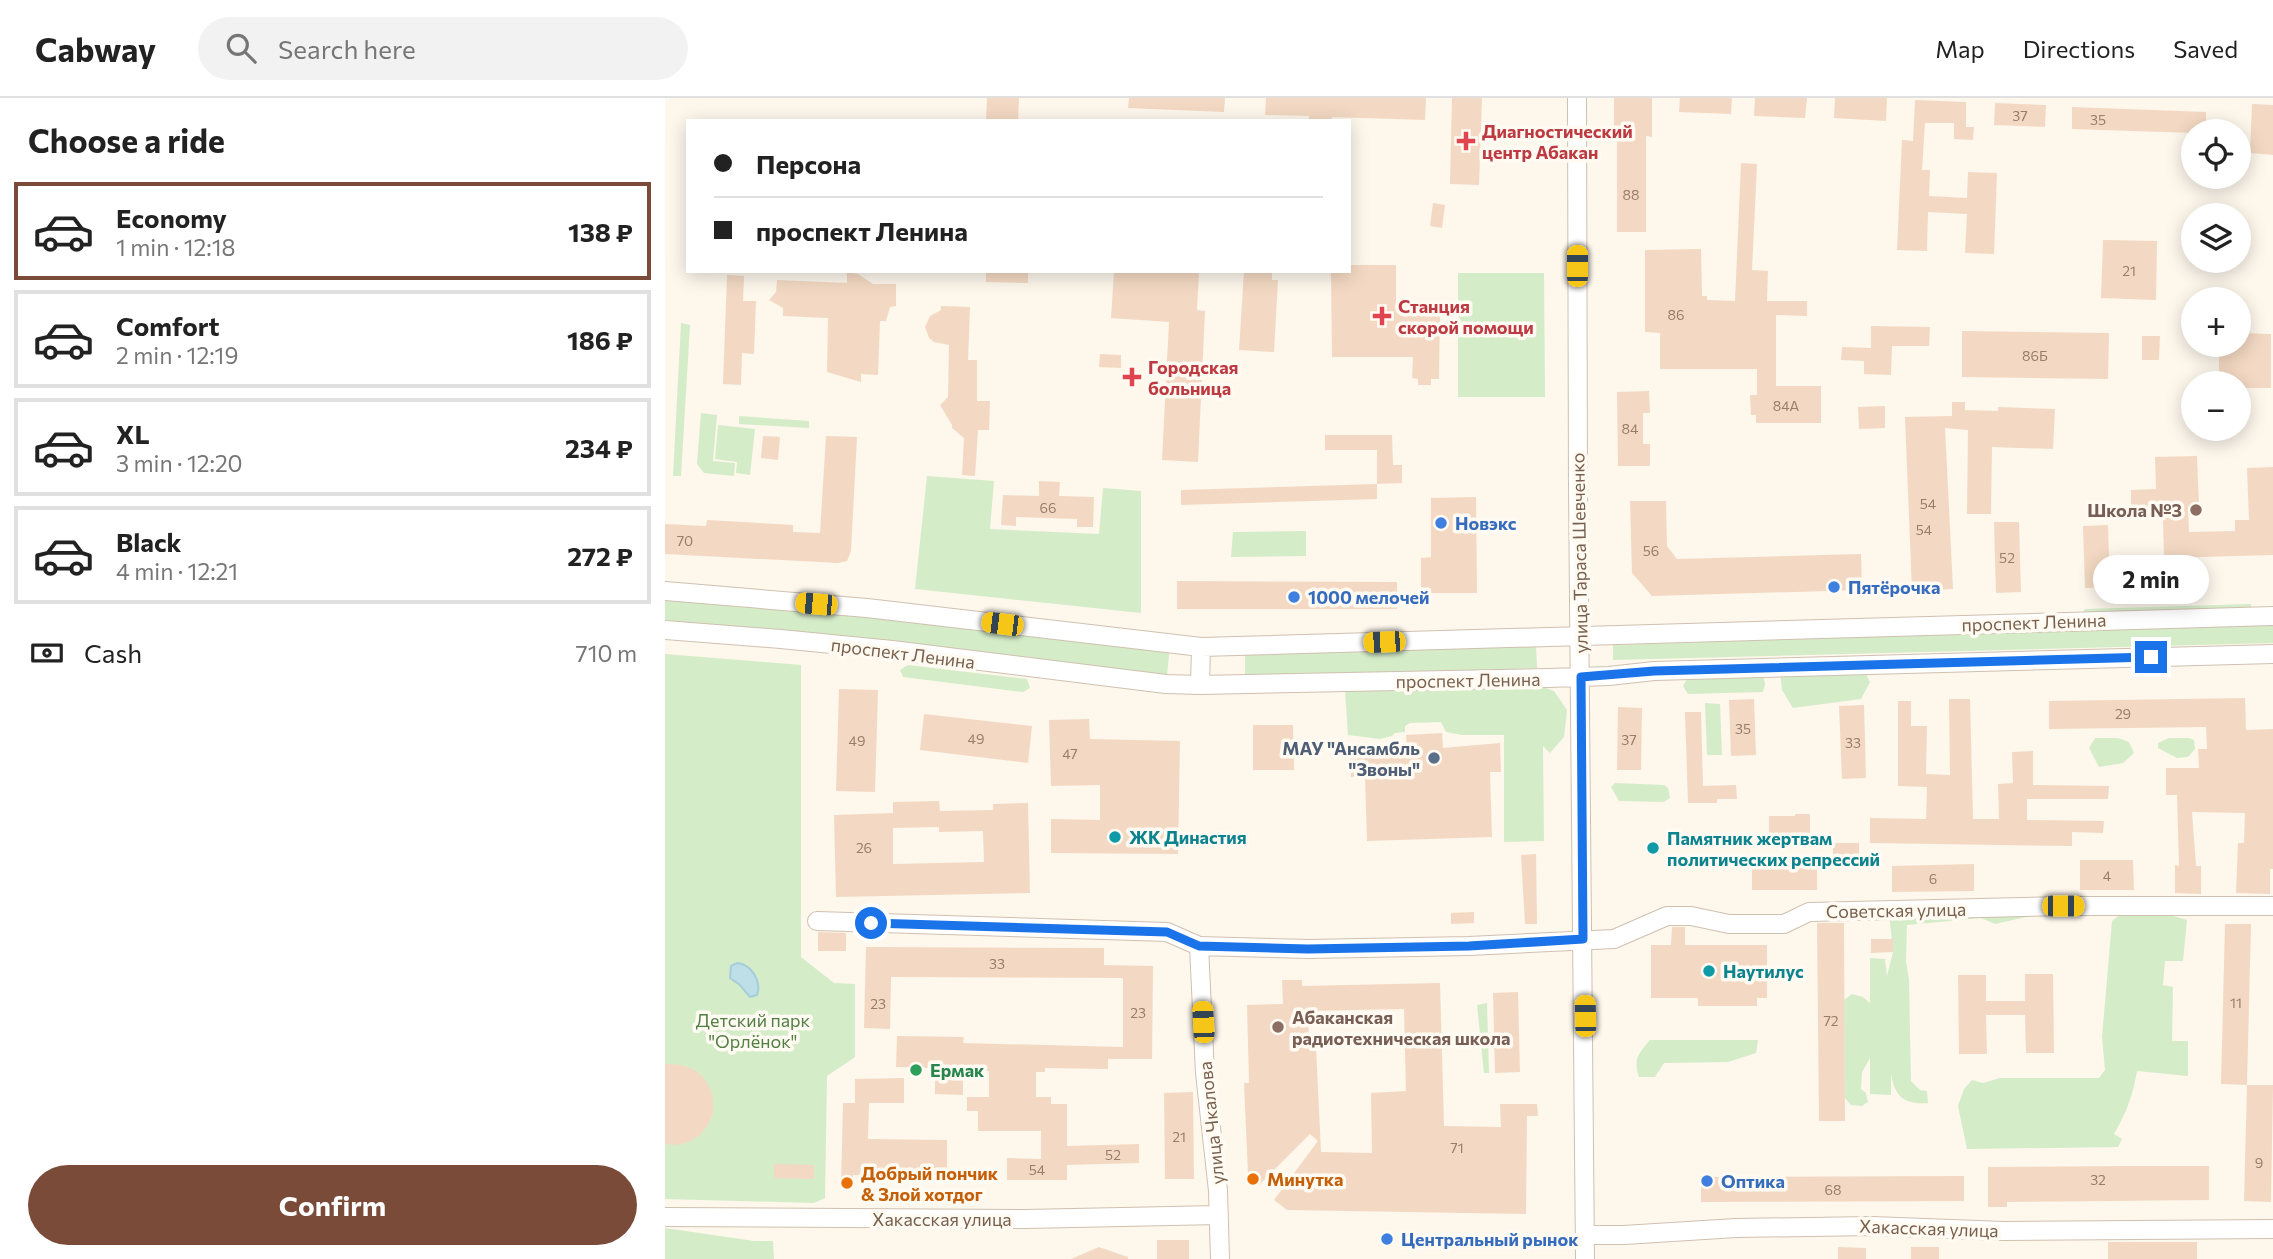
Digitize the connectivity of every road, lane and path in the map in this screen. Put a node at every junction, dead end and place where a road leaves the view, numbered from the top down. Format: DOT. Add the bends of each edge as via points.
graph roads {
  1 [pos="1577,98"];
  2 [pos="665,592"];
  3 [pos="2273,616"];
  4 [pos="665,631"];
  5 [pos="1580,637"];
  6 [pos="1201,647"];
  7 [pos="2273,654"];
  8 [pos="1581,677"];
  9 [pos="1200,685"];
  10 [pos="2273,906"];
  11 [pos="817,921"];
  12 [pos="1583,939"];
  13 [pos="1199,946"];
  14 [pos="1219,1215"];
  15 [pos="665,1217"];
  16 [pos="2273,1229"];
  17 [pos="1585,1235"];
  18 [pos="1220,1259"];
  19 [pos="1585,1259"];
  1 -- 5 [label="street, улица Тараса Шевченко"];
  2 -- 6 [label="street, проспект Ленина" via="867,608"];
  3 -- 5 [label="street, проспект Ленина"];
  4 -- 9 [label="street, проспект Ленина" via="792,640"];
  5 -- 6 [label="street, проспект Ленина"];
  5 -- 8 [label="street, улица Тараса Шевченко"];
  6 -- 9 [label="street"];
  7 -- 8 [label="street, проспект Ленина" via="1654,671"];
  8 -- 9 [label="street, проспект Ленина"];
  8 -- 12 [label="street, улица Тараса Шевченко"];
  10 -- 12 [label="street, Советская улица" via="1809,912 1784,924 1729,924 1667,916 1614,939"];
  11 -- 13 [label="street, Советская улица" via="1167,932"];
  12 -- 13 [label="street, Советская улица" via="1322,949"];
  12 -- 17 [label="street, улица Тараса Шевченко"];
  13 -- 14 [label="street, улица Чкалова"];
  14 -- 15 [label="street, Хакасская улица"];
  14 -- 18 [label="street, улица Чкалова"];
  16 -- 17 [label="street, Хакасская улица" via="2004,1231 1872,1226"];
  17 -- 19 [label="street, улица Тараса Шевченко"];
}
